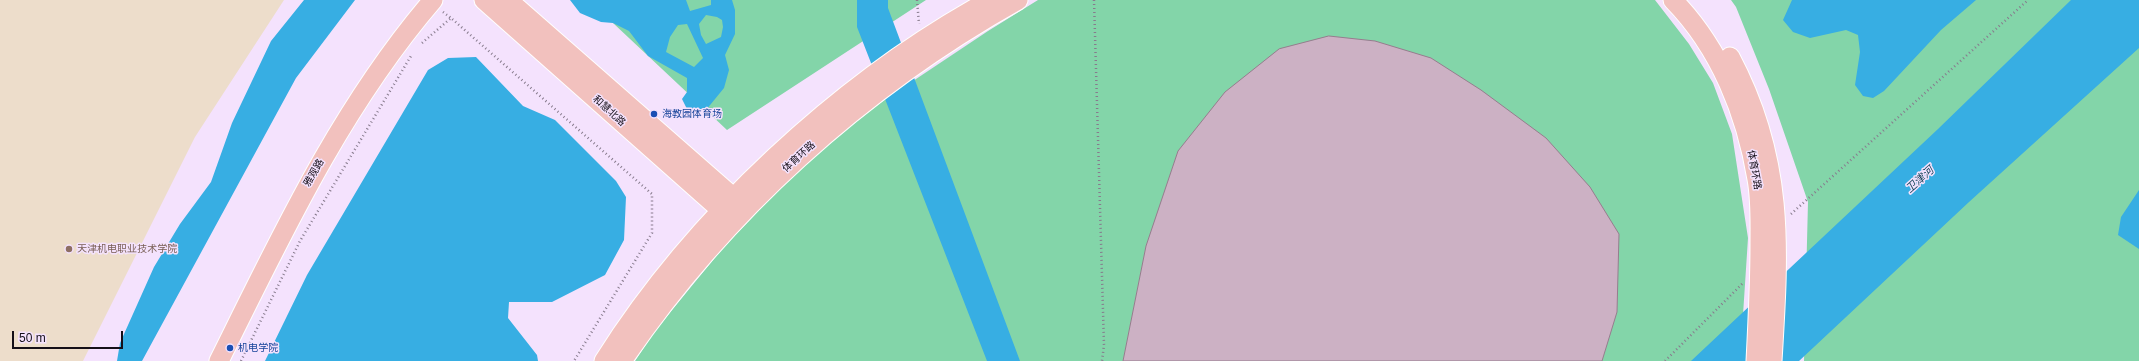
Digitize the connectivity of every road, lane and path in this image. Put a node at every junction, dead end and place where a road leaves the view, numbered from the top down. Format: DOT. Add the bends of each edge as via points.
graph roads {
  1 [pos="422,0"];
  2 [pos="433,0"];
  3 [pos="484,0"];
  4 [pos="508,0"];
  5 [pos="917,0"];
  6 [pos="990,0"];
  7 [pos="1018,0"];
  8 [pos="1094,0"];
  9 [pos="1673,0"];
  10 [pos="1690,0"];
  11 [pos="2028,0"];
  12 [pos="919,28"];
  13 [pos="418,46"];
  14 [pos="414,53"];
  15 [pos="915,56"];
  16 [pos="734,210"];
  17 [pos="1776,228"];
  18 [pos="1769,269"];
  19 [pos="209,361"];
  20 [pos="218,361"];
  21 [pos="241,361"];
  22 [pos="574,361"];
  23 [pos="604,361"];
  24 [pos="622,361"];
  25 [pos="1102,361"];
  26 [pos="1665,361"];
  27 [pos="1756,361"];
  28 [pos="1772,361"];
  1 -- 19 [label="main road, 雅观路" via="381,52 322,142"];
  2 -- 20 [label="main road, 雅观路" via="380,69 327,151 293,212"];
  3 -- 16 [label="main road, 和慧北路"];
  4 -- 16 [label="main road, 和慧北路"];
  5 -- 12 [label="path"];
  6 -- 15 [label="main road, 体育环路"];
  7 -- 15 [label="main road, 体育环路"];
  8 -- 25 [label="path" via="1104,345"];
  9 -- 18 [label="main road, 体育环路" via="1700,30 1720,62 1736,102 1750,144"];
  10 -- 17 [label="main road, 体育环路" via="1713,29 1744,84 1764,138"];
  11 -- 17 [label="path"];
  13 -- 22 [label="path" via="451,18 652,194 652,233"];
  14 -- 21 [label="path" via="300,241"];
  15 -- 16 [label="main road, 体育环路" via="867,91 804,151"];
  16 -- 23 [label="main road, 体育环路" via="658,285"];
  16 -- 24 [label="main road, 体育环路"];
  17 -- 18 [label="main road, 体育环路"];
  18 -- 26 [label="path"];
  18 -- 27 [label="main road, 体育环路" via="1760,285"];
  18 -- 28 [label="main road, 体育环路"];
}
